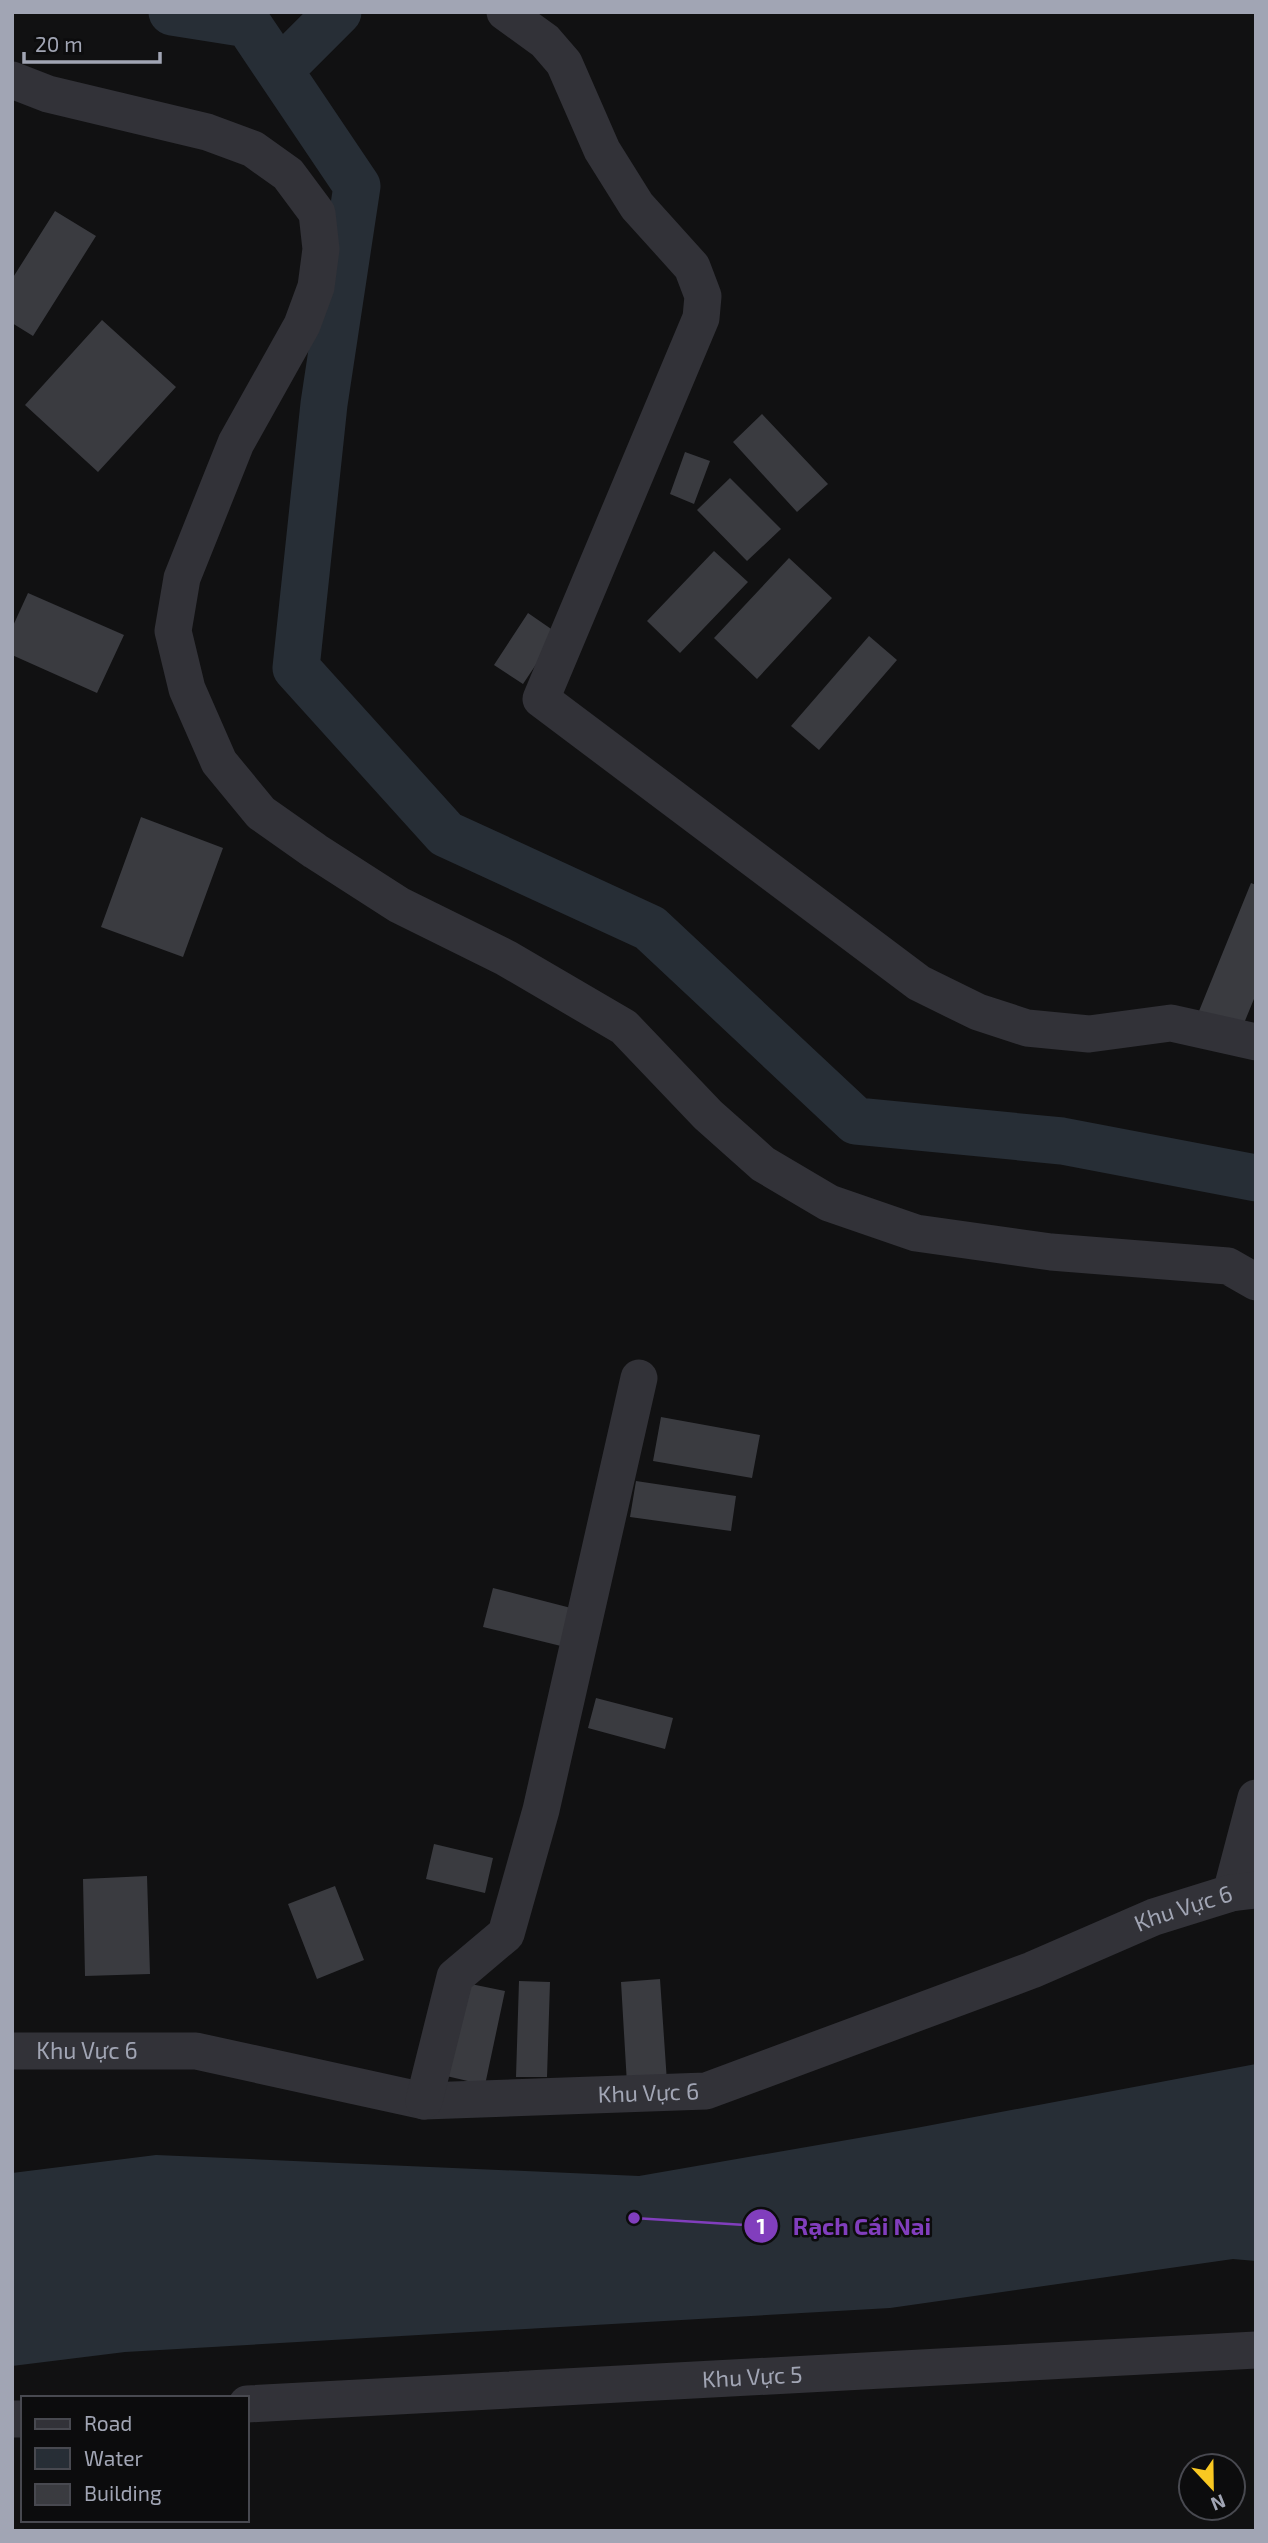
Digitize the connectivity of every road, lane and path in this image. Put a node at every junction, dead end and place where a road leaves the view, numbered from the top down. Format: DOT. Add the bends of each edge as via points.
graph roads {
  1 [pos="505,12"];
  2 [pos="12,80"];
  3 [pos="1256,1042"];
  4 [pos="1256,1282"];
  5 [pos="639,1378"];
  6 [pos="1256,1798"];
  7 [pos="1243,1891"];
  8 [pos="12,2051"];
  9 [pos="424,2101"];
  10 [pos="1256,2350"];
  11 [pos="248,2404"];
  1 -- 3 [label="street" via="545,41 564,63 602,150 637,206 692,267 703,296 701,318 541,699 919,982 978,1012 1027,1028 1089,1034 1171,1023"];
  2 -- 4 [label="street" via="48,94 207,132 253,149 288,174 317,212 321,249 316,287 302,325 236,443 182,578 173,631 187,689 219,762 261,813 399,905 506,958 624,1027 708,1115 763,1164 829,1203 916,1233 1051,1252 1228,1266"];
  5 -- 9 [label="street" via="541,1810 506,1934 455,1977"];
  6 -- 7 [label="street"];
  7 -- 9 [label="street, Khu Vực 6" via="1154,1917 1032,1970 706,2091"];
  8 -- 9 [label="street, Khu Vực 6" via="196,2052"];
  10 -- 11 [label="street, Khu Vực 5"];
}
